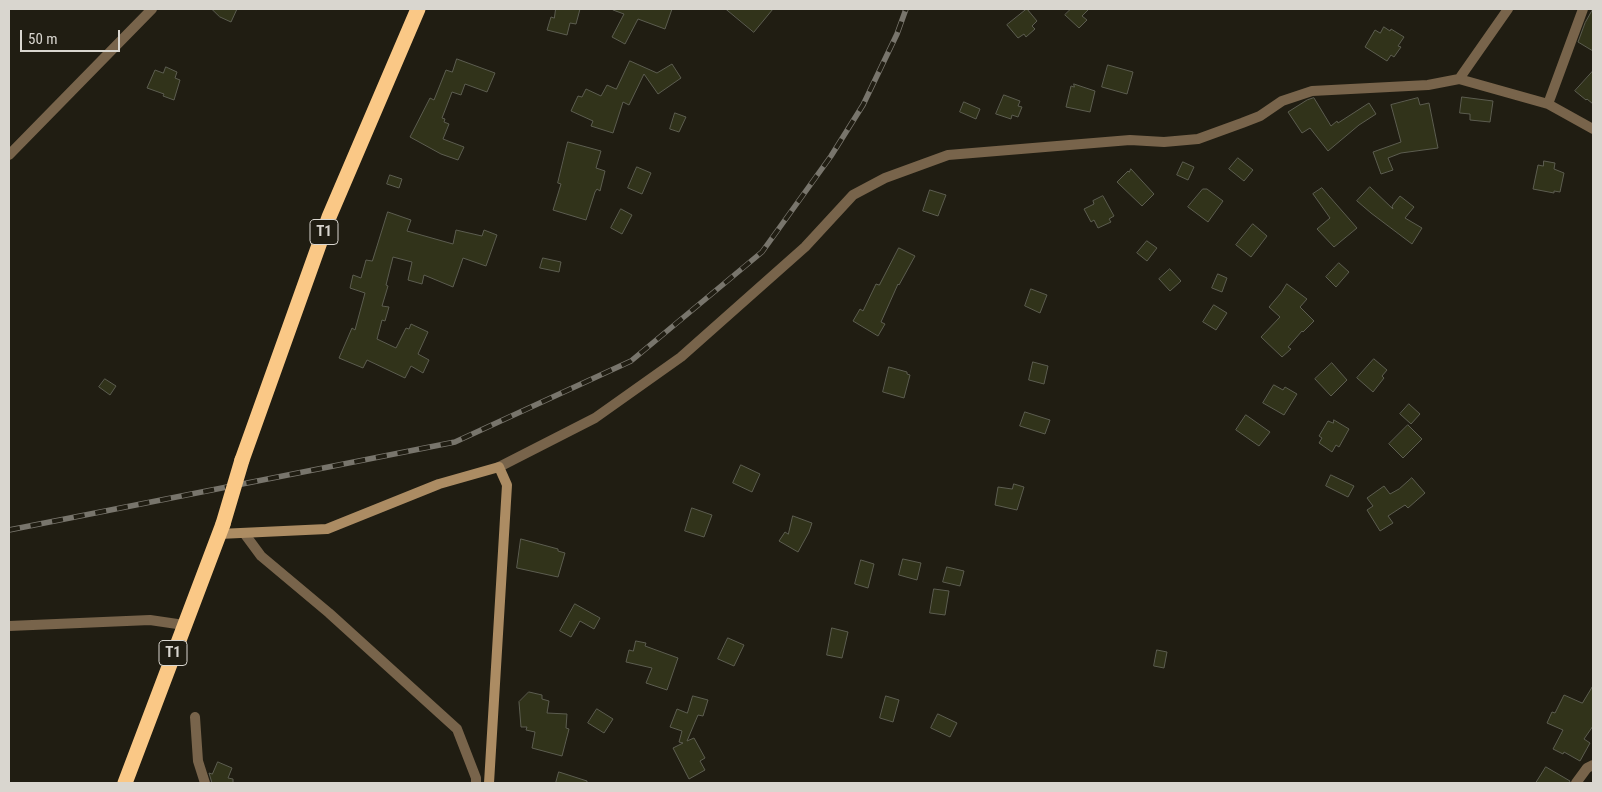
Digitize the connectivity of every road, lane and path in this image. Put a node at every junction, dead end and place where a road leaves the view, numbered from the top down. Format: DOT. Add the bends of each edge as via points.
graph roads {
  1 [pos="152,9"];
  2 [pos="418,9"];
  3 [pos="1508,9"];
  4 [pos="1583,9"];
  5 [pos="1459,79"];
  6 [pos="1548,104"];
  7 [pos="1593,129"];
  8 [pos="9,155"];
  9 [pos="499,467"];
  10 [pos="221,529"];
  11 [pos="244,533"];
  12 [pos="184,625"];
  13 [pos="9,626"];
  14 [pos="195,717"];
  15 [pos="1593,764"];
  16 [pos="125,783"];
  17 [pos="205,783"];
  18 [pos="476,783"];
  19 [pos="489,783"];
  20 [pos="1576,783"];
  1 -- 8 [label="street"];
  2 -- 10 [label="highway, T1, bridge" via="329,217 242,460"];
  3 -- 5 [label="street"];
  4 -- 6 [label="street"];
  5 -- 6 [label="street"];
  5 -- 9 [label="street" via="1428,85 1312,91 1282,101 1260,116 1198,139 1130,140 948,155 885,178 853,195 805,247 682,357 595,418"];
  6 -- 7 [label="street"];
  9 -- 11 [label="street" via="439,484 327,529"];
  9 -- 19 [label="street" via="508,485"];
  10 -- 11 [label="street"];
  10 -- 12 [label="highway, T1"];
  11 -- 18 [label="street" via="261,556 457,729"];
  12 -- 13 [label="street" via="150,620"];
  12 -- 16 [label="highway, T1"];
  14 -- 17 [label="street" via="198,761"];
  15 -- 20 [label="street" via="1586,768"];
}
